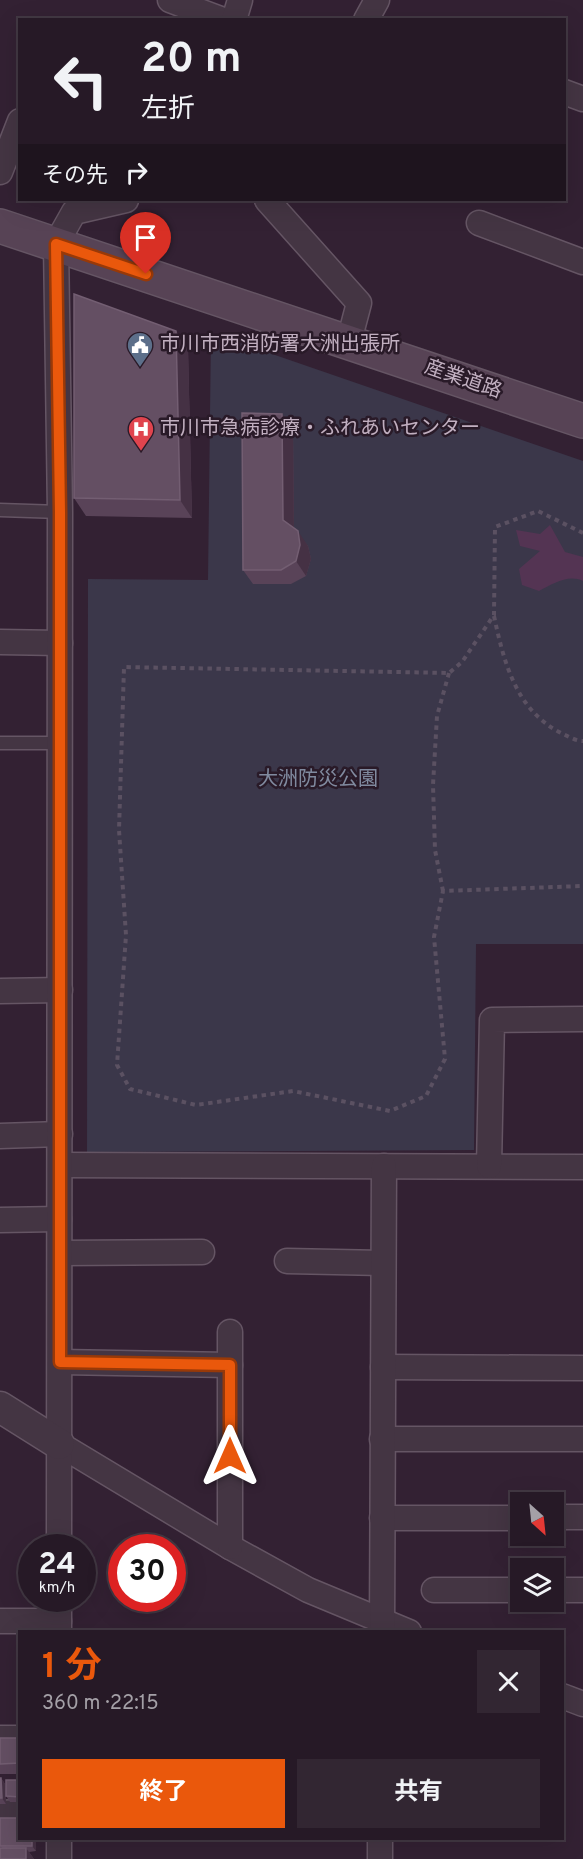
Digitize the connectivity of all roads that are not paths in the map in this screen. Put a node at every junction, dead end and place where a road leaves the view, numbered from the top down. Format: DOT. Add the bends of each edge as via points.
graph roads {
  1 [pos="170,0"];
  2 [pos="240,0"];
  3 [pos="376,0"];
  4 [pos="218,18"];
  5 [pos="235,18"];
  6 [pos="367,18"];
  7 [pos="566,93"];
  8 [pos="583,99"];
  9 [pos="18,126"];
  10 [pos="0,172"];
  11 [pos="122,201"];
  12 [pos="270,201"];
  13 [pos="479,223"];
  14 [pos="0,226"];
  15 [pos="56,244"];
  16 [pos="583,262"];
  17 [pos="349,341"];
  18 [pos="581,415"];
  19 [pos="0,510"];
  20 [pos="60,512"];
  21 [pos="0,642"];
  22 [pos="60,642"];
  23 [pos="0,743"];
  24 [pos="60,743"];
  25 [pos="60,990"];
  26 [pos="0,991"];
  27 [pos="583,1019"];
  28 [pos="60,1134"];
  29 [pos="0,1136"];
  30 [pos="60,1165"];
  31 [pos="384,1166"];
  32 [pos="489,1166"];
  33 [pos="583,1167"];
  34 [pos="59,1219"];
  35 [pos="0,1220"];
  36 [pos="202,1252"];
  37 [pos="60,1253"];
  38 [pos="287,1262"];
  39 [pos="383,1263"];
  40 [pos="230,1332"];
  41 [pos="60,1362"];
  42 [pos="230,1365"];
  43 [pos="383,1367"];
  44 [pos="583,1368"];
  45 [pos="0,1407"];
  46 [pos="382,1439"];
  47 [pos="583,1439"];
  48 [pos="59,1444"];
  49 [pos="564,1517"];
  50 [pos="583,1517"];
  51 [pos="382,1518"];
  52 [pos="510,1518"];
  53 [pos="59,1534"];
  54 [pos="230,1547"];
  55 [pos="434,1590"];
  56 [pos="510,1590"];
  57 [pos="564,1590"];
  58 [pos="583,1590"];
  59 [pos="59,1617"];
  60 [pos="0,1621"];
  61 [pos="382,1626"];
  62 [pos="400,1630"];
  63 [pos="564,1697"];
  64 [pos="583,1704"];
  65 [pos="0,1738"];
  66 [pos="18,1738"];
  67 [pos="18,1812"];
  68 [pos="0,1813"];
  69 [pos="59,1840"];
  70 [pos="380,1840"];
  71 [pos="59,1859"];
  72 [pos="380,1859"];
  1 -- 4 [label="street"];
  2 -- 5 [label="street"];
  3 -- 6 [label="street"];
  7 -- 8 [label="street"];
  9 -- 10 [label="street"];
  11 -- 15 [label="street" via="74,212"];
  12 -- 17 [label="street" via="359,303"];
  13 -- 16 [label="street"];
  14 -- 15 [label="main road, 産業道路"];
  15 -- 17 [label="main road, 産業道路"];
  15 -- 20 [label="street"];
  17 -- 18 [label="main road, 産業道路"];
  19 -- 20 [label="lane"];
  20 -- 22 [label="street"];
  21 -- 22 [label="street"];
  22 -- 24 [label="street"];
  23 -- 24 [label="lane"];
  24 -- 25 [label="street"];
  25 -- 26 [label="street"];
  25 -- 28 [label="street"];
  27 -- 32 [label="street" via="492,1020"];
  28 -- 29 [label="street"];
  28 -- 30 [label="street"];
  30 -- 31 [label="street"];
  30 -- 34 [label="street"];
  31 -- 32 [label="street"];
  31 -- 39 [label="street"];
  32 -- 33 [label="street"];
  34 -- 35 [label="street"];
  34 -- 37 [label="street"];
  36 -- 37 [label="street"];
  37 -- 41 [label="street"];
  38 -- 39 [label="street"];
  39 -- 43 [label="street"];
  40 -- 42 [label="street"];
  41 -- 42 [label="street"];
  41 -- 48 [label="street"];
  42 -- 54 [label="street"];
  43 -- 44 [label="street"];
  43 -- 46 [label="street"];
  45 -- 48 [label="street"];
  46 -- 47 [label="street"];
  46 -- 51 [label="street"];
  48 -- 53 [label="street"];
  48 -- 54 [label="street"];
  49 -- 50 [label="street"];
  51 -- 52 [label="street"];
  51 -- 61 [label="street"];
  54 -- 61 [label="street"];
  55 -- 56 [label="street"];
  57 -- 58 [label="street"];
  59 -- 60 [label="street"];
  61 -- 62 [label="street"];
  63 -- 64 [label="street"];
  65 -- 66 [label="street"];
  67 -- 68 [label="street"];
  69 -- 71 [label="street"];
  70 -- 72 [label="street"];
}
